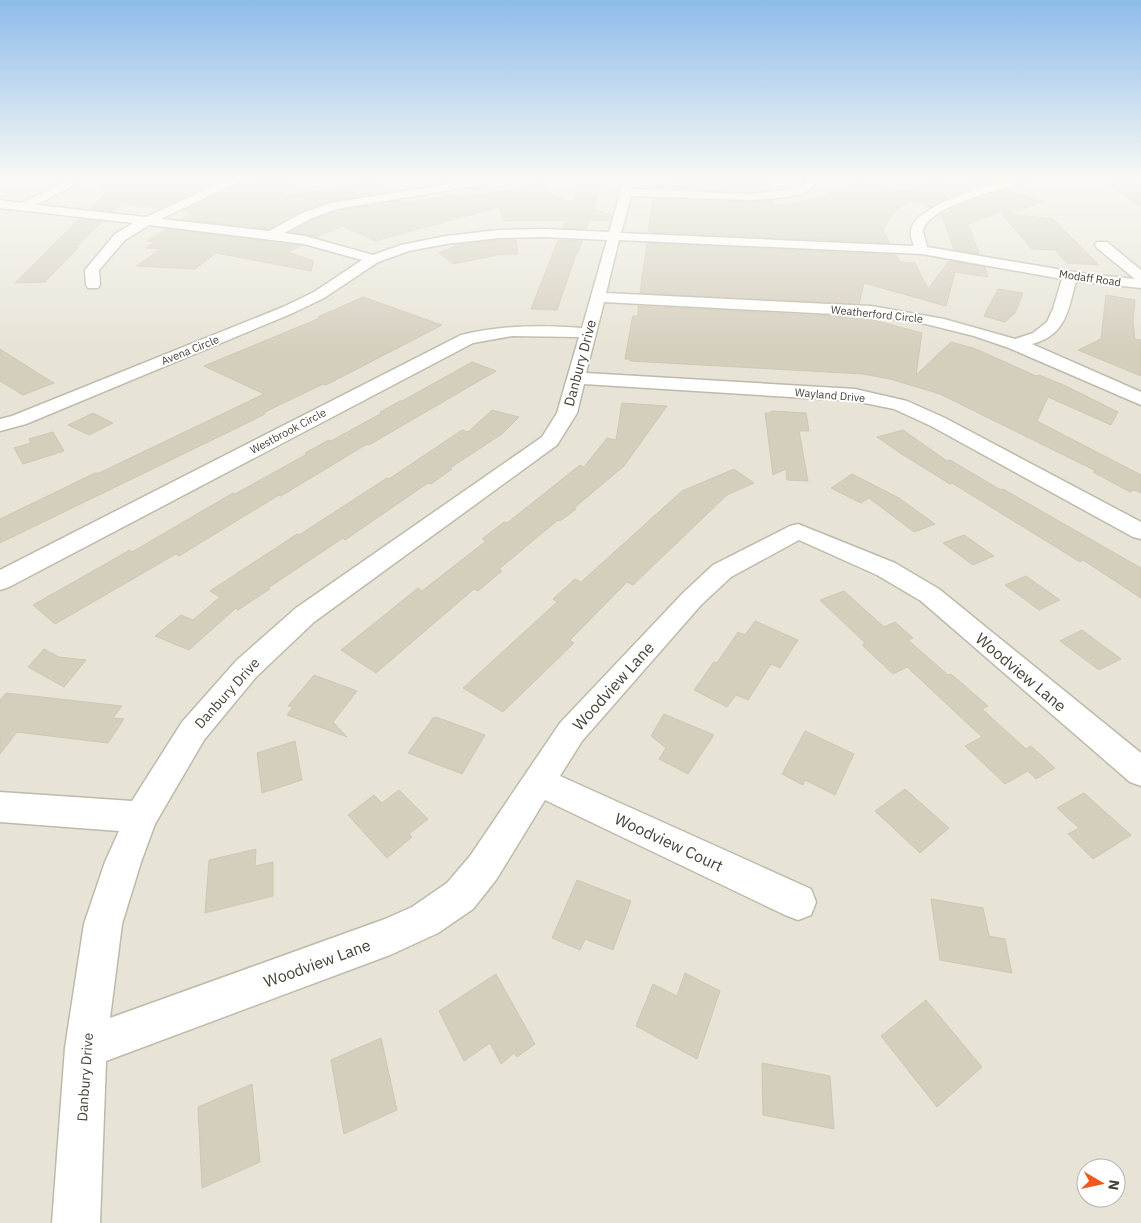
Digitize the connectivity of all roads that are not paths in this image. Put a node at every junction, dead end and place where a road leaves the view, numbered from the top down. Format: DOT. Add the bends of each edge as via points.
graph roads {
  1 [pos="120,237"];
  2 [pos="285,237"];
  3 [pos="472,237"];
  4 [pos="614,237"];
  5 [pos="616,237"];
  6 [pos="916,237"];
  7 [pos="1102,245"];
  8 [pos="922,250"];
  9 [pos="373,259"];
  10 [pos="1070,276"];
  11 [pos="1141,277"];
  12 [pos="1141,284"];
  13 [pos="93,285"];
  14 [pos="598,297"];
  15 [pos="588,333"];
  16 [pos="1015,344"];
  17 [pos="576,378"];
  18 [pos="1141,398"];
  19 [pos="0,425"];
  20 [pos="1141,532"];
  21 [pos="0,581"];
  22 [pos="1141,772"];
  23 [pos="539,782"];
  24 [pos="0,806"];
  25 [pos="141,816"];
  26 [pos="798,902"];
  27 [pos="86,1048"];
  28 [pos="76,1223"];
  1 -- 13 [label="street" via="92,270"];
  2 -- 9 [label="street"];
  3 -- 9 [label="street, Modaff Road" via="406,248"];
  4 -- 14 [label="street, Danbury Drive"];
  5 -- 8 [label="street, Modaff Road"];
  6 -- 8 [label="street"];
  7 -- 11 [label="street"];
  8 -- 10 [label="street, Modaff Road" via="971,256"];
  9 -- 19 [label="street, Avena Circle" via="319,295 288,310"];
  10 -- 12 [label="street, Modaff Road"];
  10 -- 16 [label="street" via="1051,330"];
  14 -- 15 [label="street, Danbury Drive"];
  14 -- 16 [label="street, Weatherford Circle" via="871,311 955,326"];
  15 -- 17 [label="street, Danbury Drive"];
  15 -- 21 [label="street, Westbrook Circle" via="514,330 467,338"];
  16 -- 18 [label="street, Weatherford Circle"];
  17 -- 20 [label="street, Wayland Drive" via="855,395 900,404"];
  17 -- 25 [label="street, Danbury Drive" via="567,413 550,441 305,615 246,669 193,731"];
  22 -- 23 [label="street, Woodview Lane" via="930,595 886,569 798,531 722,570 692,599 571,732"];
  23 -- 26 [label="street, Woodview Court"];
  23 -- 27 [label="street, Woodview Lane" via="483,868 460,896 424,920 390,936"];
  24 -- 25 [label="street"];
  25 -- 27 [label="street, Danbury Drive" via="122,862 103,924"];
  27 -- 28 [label="street, Danbury Drive"];
}
